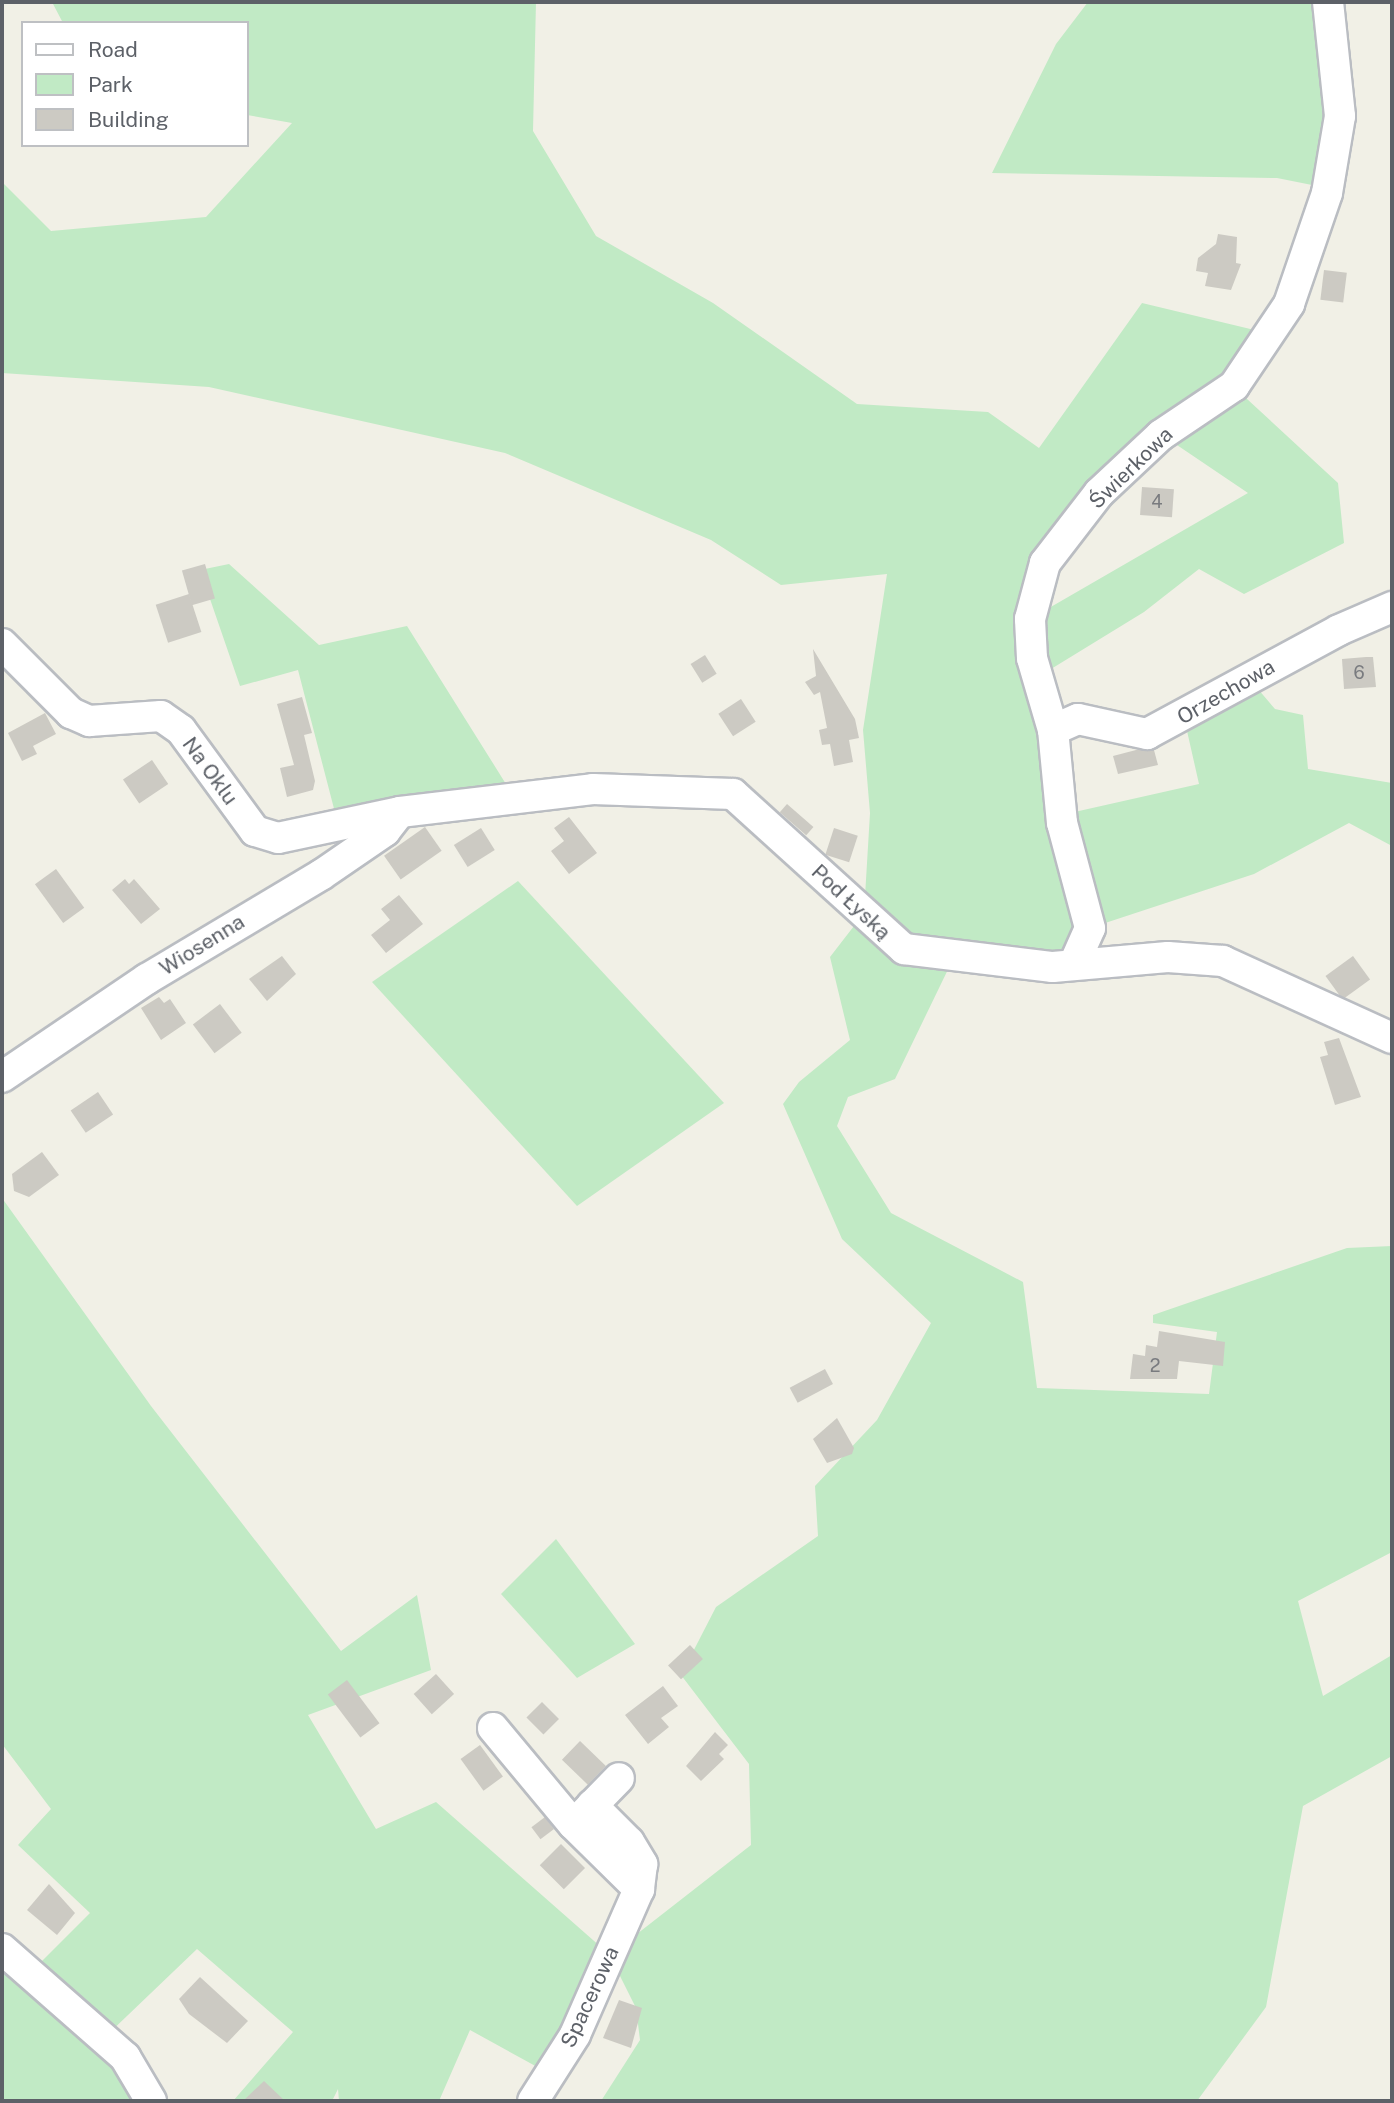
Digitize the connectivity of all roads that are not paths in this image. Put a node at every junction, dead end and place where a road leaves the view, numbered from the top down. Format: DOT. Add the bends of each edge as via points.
graph roads {
  1 [pos="1328,2"];
  2 [pos="1392,607"];
  3 [pos="2,643"];
  4 [pos="1054,730"];
  5 [pos="400,812"];
  6 [pos="1074,964"];
  7 [pos="1392,1038"];
  8 [pos="2,1077"];
  9 [pos="493,1728"];
  10 [pos="619,1778"];
  11 [pos="583,1815"];
  12 [pos="2,1949"];
  13 [pos="152,2101"];
  14 [pos="533,2101"];
  1 -- 4 [label="street, Świerkowa" via="1340,116 1327,193 1289,304 1234,386 1161,435 1100,493 1045,563 1030,619 1032,658"];
  2 -- 4 [label="street, Orzechowa" via="1339,630 1147,734 1077,719"];
  3 -- 5 [label="street, Na Oklu" via="71,713 89,720 161,716 181,730 255,831 278,838"];
  4 -- 6 [label="street, Świerkowa" via="1062,823 1090,928"];
  5 -- 6 [label="street, Pod Łyską" via="593,789 733,794 904,949 1053,967"];
  5 -- 8 [label="street, Wiosenna" via="385,831 321,875 147,979"];
  6 -- 7 [label="street, Pod Łyską" via="1168,957 1223,961"];
  9 -- 11 [label="street, Spacerowa"];
  10 -- 11 [label="street"];
  11 -- 14 [label="street, Spacerowa" via="639,1889 575,2035"];
  12 -- 13 [label="street" via="125,2057"];
}
